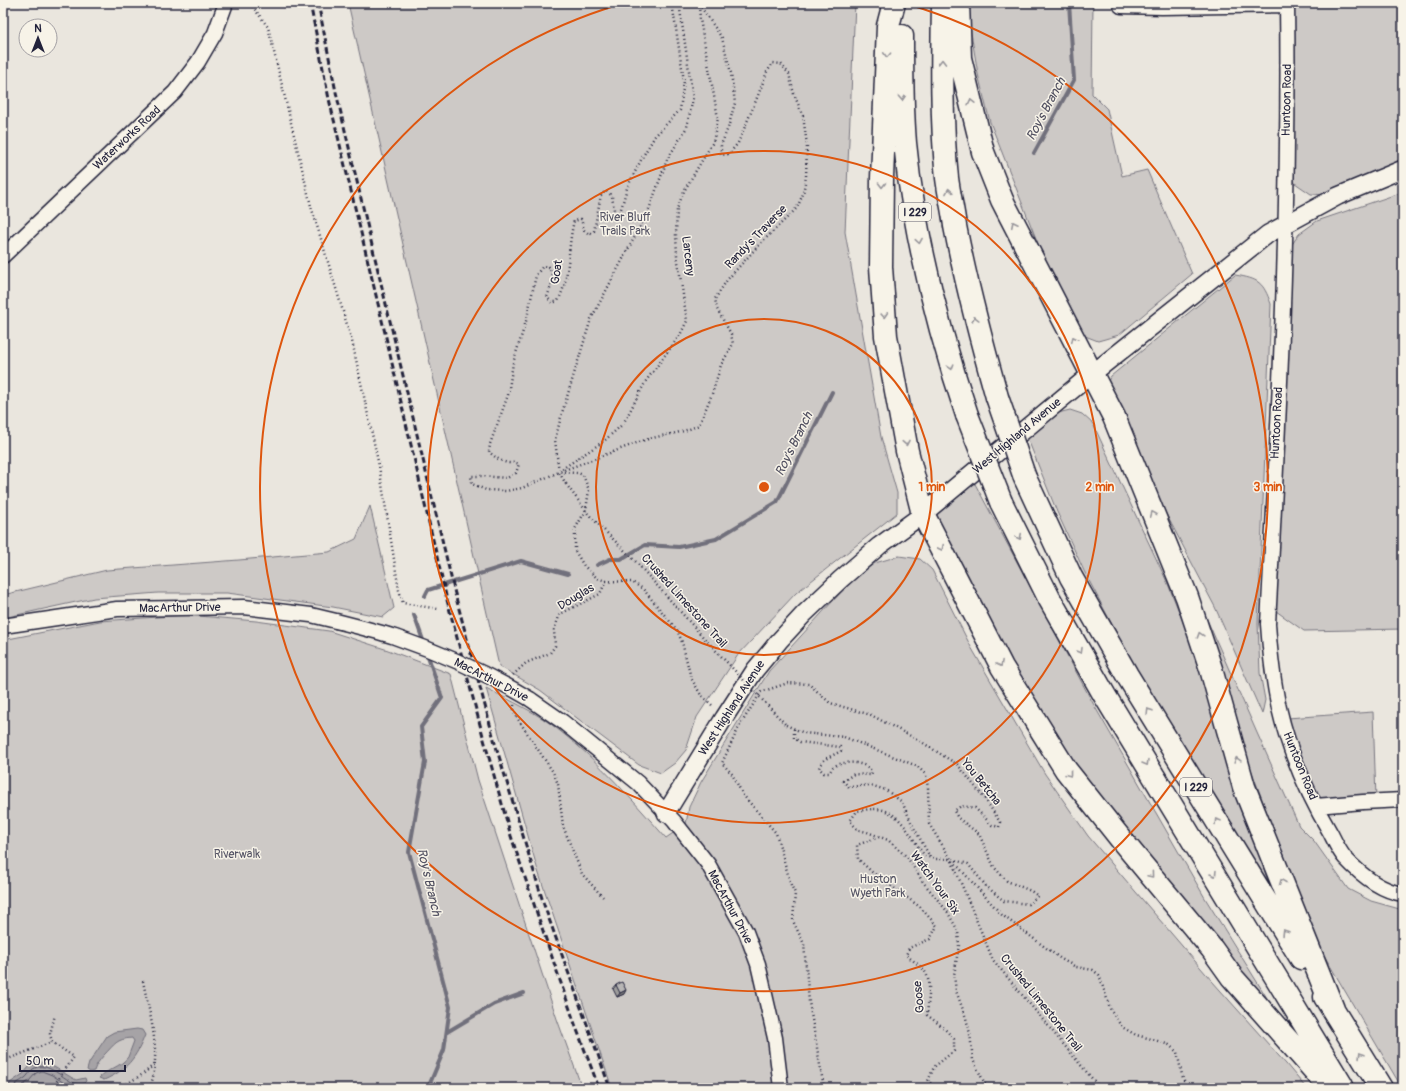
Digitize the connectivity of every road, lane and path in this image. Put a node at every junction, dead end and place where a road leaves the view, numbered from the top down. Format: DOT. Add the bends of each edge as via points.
graph roads {
  1 [pos="226,3"];
  2 [pos="250,3"];
  3 [pos="672,3"];
  4 [pos="679,3"];
  5 [pos="699,3"];
  6 [pos="894,3"];
  7 [pos="901,3"];
  8 [pos="943,3"];
  9 [pos="958,3"];
  10 [pos="1287,4"];
  11 [pos="1121,6"];
  12 [pos="1403,169"];
  13 [pos="1286,224"];
  14 [pos="3,256"];
  15 [pos="1092,374"];
  16 [pos="559,472"];
  17 [pos="586,510"];
  18 [pos="923,514"];
  19 [pos="606,581"];
  20 [pos="438,609"];
  21 [pos="3,626"];
  22 [pos="512,676"];
  23 [pos="513,698"];
  24 [pos="724,718"];
  25 [pos="739,727"];
  26 [pos="794,729"];
  27 [pos="1403,800"];
  28 [pos="1316,806"];
  29 [pos="666,813"];
  30 [pos="879,837"];
  31 [pos="930,858"];
  32 [pos="951,860"];
  33 [pos="1403,894"];
  34 [pos="603,898"];
  35 [pos="143,981"];
  36 [pos="1332,1009"];
  37 [pos="55,1015"];
  38 [pos="52,1042"];
  39 [pos="3,1060"];
  40 [pos="155,1064"];
  41 [pos="52,1088"];
  42 [pos="120,1088"];
  43 [pos="150,1088"];
  44 [pos="781,1088"];
  45 [pos="824,1088"];
  46 [pos="936,1088"];
  47 [pos="987,1088"];
  48 [pos="1007,1088"];
  49 [pos="1014,1088"];
  50 [pos="1100,1088"];
  51 [pos="1187,1088"];
  52 [pos="1330,1088"];
  53 [pos="1343,1088"];
  54 [pos="1381,1088"];
  1 -- 14 [label="street, Waterworks Road" via="215,33 176,92"];
  2 -- 20 [label="path" via="268,26 311,206 352,341 379,466 398,590 403,603"];
  3 -- 16 [label="path, Goat" via="684,81 680,110 655,136 643,156 627,188 619,216 614,217 612,196 606,191 601,195 594,232 589,234 584,230 580,219 574,221 567,277 558,301 552,303 547,297 554,278 549,267 543,266 536,275 527,318 513,363 508,395 489,452 499,460 519,464 516,473 507,478 471,476 472,484 486,490 506,491 522,488"];
  4 -- 16 [label="path, Crushed Limestone Trail" via="693,98 687,127 667,160 648,212 591,319 555,440"];
  5 -- 16 [label="path, Larceny" via="718,118 712,142 684,191 678,209 676,235 687,321 680,335 646,381 623,424 604,441"];
  5 -- 16 [label="path, Randy's Traverse" via="722,38 731,73 735,102 721,145 721,155 729,154 738,143 767,72 773,63 780,64 789,74 803,116 807,145 803,194 796,208 727,280 715,299 733,344 721,365 699,425 685,432 642,441"];
  6 -- 18 [label="highway, one-way" via="888,26 881,267 886,336 907,451"];
  7 -- 53 [label="highway, I 229, one-way, bridge" via="905,144 922,255 952,370 1001,502 1049,598 1102,689"];
  36 -- 8 [label="highway, I 229, one-way, bridge" via="1127,675 1071,577 1025,478 997,397 973,309 947,180 942,85"];
  15 -- 9 [label="highway, one-way" via="1002,200 983,152 960,58"];
  10 -- 11 [label="street"];
  10 -- 13 [label="street, Huntoon Road"];
  12 -- 13 [label="street, West Highland Avenue" via="1338,196"];
  13 -- 15 [label="street, West Highland Avenue" via="1268,234"];
  13 -- 28 [label="street, Huntoon Road" via="1269,645 1279,708 1290,748"];
  15 -- 18 [label="street, West Highland Avenue"];
  36 -- 15 [label="highway, one-way" via="1244,787 1211,669 1187,597 1114,418"];
  16 -- 17 [label="path, Crushed Limestone Trail, bridge"];
  16 -- 17 [label="path, Douglas" via="583,475 589,490"];
  17 -- 19 [label="path, Douglas" via="575,529 575,551 584,566 597,578"];
  17 -- 26 [label="path, Crushed Limestone Trail, bridge" via="786,725"];
  18 -- 24 [label="street, West Highland Avenue" via="880,546 804,614 755,670"];
  18 -- 52 [label="highway, one-way" via="1002,667 1066,770 1208,943 1232,977"];
  19 -- 22 [label="path, Douglas" via="600,594 560,614 554,630 555,646 550,653 526,663"];
  19 -- 24 [label="path" via="632,582 644,589 677,630 691,678 701,695"];
  21 -- 29 [label="street, MacArthur Drive, bridge" via="117,609 236,607 311,615 394,637 495,680 530,699 563,722 638,783"];
  23 -- 34 [label="path" via="514,713 553,772 558,784 563,826 582,874"];
  24 -- 25 [label="path"];
  24 -- 29 [label="street, West Highland Avenue"];
  25 -- 32 [label="path, You Betcha" via="761,692 788,683 810,684 830,703 871,715 920,741 958,765 1000,822 998,827 992,825 975,808 961,806 954,811 958,818 979,834 994,867 1007,881 1038,896 1028,904 1004,901 986,886 968,864"];
  25 -- 45 [label="path, You Betcha" via="722,762 744,795 776,833 791,885 796,893 793,922 804,944 809,1002"];
  26 -- 31 [label="path, Watch Your Six" via="794,738 800,742 840,747 841,751 826,757 821,763 819,768 824,774 843,763 860,763 870,768 871,775 854,774 843,781 848,787 870,785 886,790 902,802"];
  26 -- 32 [label="path, Crushed Limestone Trail" via="804,733 844,737 917,766 926,775 929,824"];
  27 -- 28 [label="street"];
  28 -- 33 [label="street, Huntoon Road" via="1344,857 1366,878 1392,892"];
  29 -- 44 [label="street, MacArthur Drive" via="708,864 746,932 758,964 775,1038"];
  30 -- 31 [label="path, Watch Your Six" via="858,830 850,821 857,811 876,809 899,818 925,856"];
  30 -- 46 [label="path, Goose" via="857,846 858,859 920,907 937,926 930,939 909,948 906,955 923,969 927,977 927,1015 954,1038 954,1051 934,1067 928,1081"];
  30 -- 47 [label="path, Watch Your Six" via="888,840 907,857 923,882 948,910 958,931 959,945 954,975 956,991 970,1034 973,1060"];
  31 -- 32 [label="path, Watch Your Six"];
  32 -- 50 [label="path, Crushed Limestone Trail" via="993,960"];
  32 -- 51 [label="path" via="1002,915 1062,959 1076,967 1093,970 1098,975 1111,1010 1122,1027 1136,1035 1168,1045 1177,1052"];
  35 -- 40 [label="path" via="156,1043"];
  54 -- 36 [label="highway, I 229, one-way"];
  37 -- 38 [label="path" via="50,1034"];
  38 -- 39 [label="path"];
  38 -- 41 [label="path" via="74,1057"];
  40 -- 42 [label="path"];
  40 -- 43 [label="path"];
  48 -- 49 [label="path"];
}
